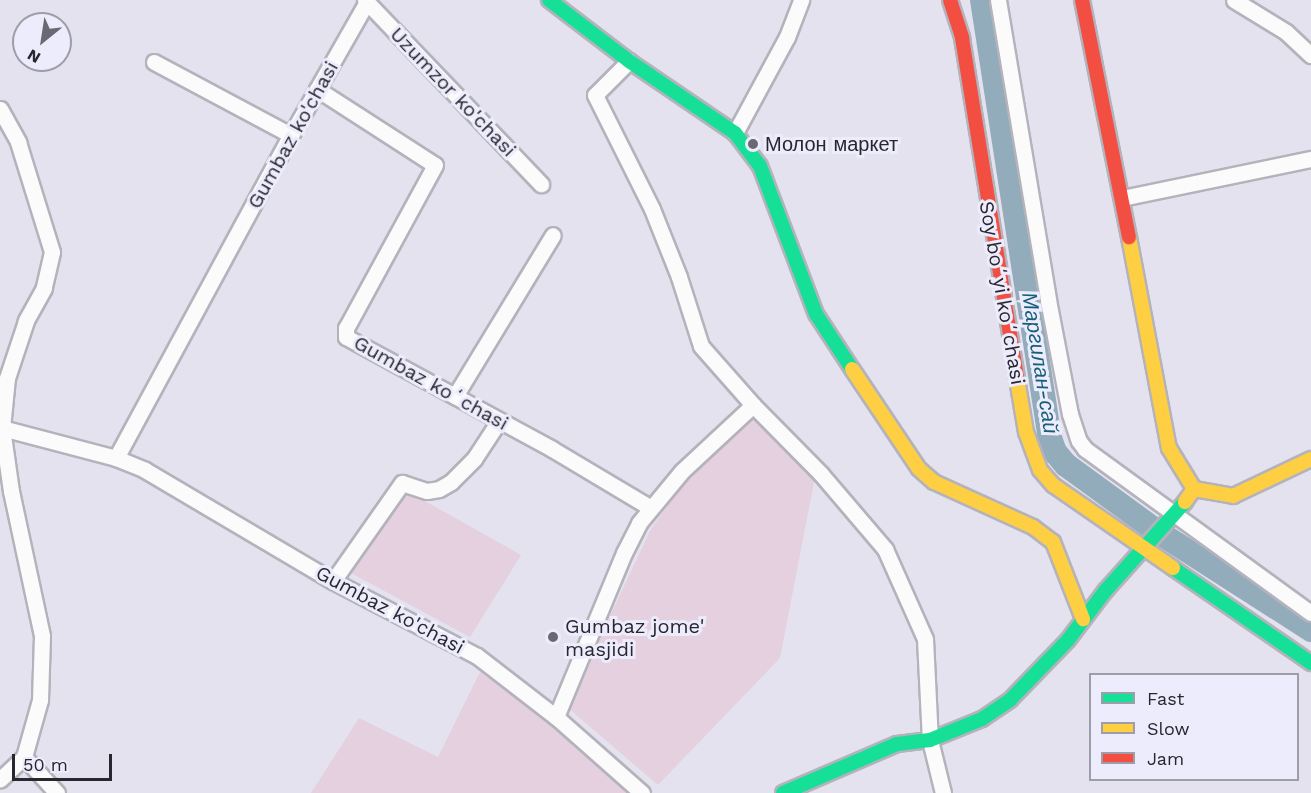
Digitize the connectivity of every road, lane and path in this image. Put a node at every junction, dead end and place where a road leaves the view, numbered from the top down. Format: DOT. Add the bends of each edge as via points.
graph roads {
  1 [pos="549,0"];
  2 [pos="801,0"];
  3 [pos="950,0"];
  4 [pos="998,0"];
  5 [pos="1082,0"];
  6 [pos="1234,0"];
  7 [pos="366,1"];
  8 [pos="1311,55"];
  9 [pos="629,61"];
  10 [pos="154,62"];
  11 [pos="317,88"];
  12 [pos="0,109"];
  13 [pos="735,132"];
  14 [pos="291,135"];
  15 [pos="1311,159"];
  16 [pos="541,184"];
  17 [pos="1122,198"];
  18 [pos="553,235"];
  19 [pos="455,396"];
  20 [pos="753,405"];
  21 [pos="499,421"];
  22 [pos="2,428"];
  23 [pos="116,458"];
  24 [pos="1311,459"];
  25 [pos="1194,489"];
  26 [pos="651,508"];
  27 [pos="1177,514"];
  28 [pos="1144,549"];
  29 [pos="333,581"];
  30 [pos="1311,613"];
  31 [pos="1083,619"];
  32 [pos="1311,663"];
  33 [pos="556,717"];
  34 [pos="930,740"];
  35 [pos="24,757"];
  36 [pos="0,778"];
  37 [pos="57,793"];
  38 [pos="642,793"];
  39 [pos="783,793"];
  40 [pos="943,793"];
  1 -- 9 [label="street"];
  2 -- 13 [label="street" via="787,37"];
  3 -- 28 [label="street, Soy boʻyi koʻchasi" via="962,38 1026,432 1040,470 1053,485"];
  4 -- 27 [label="street" via="1042,268 1074,431 1085,449"];
  5 -- 17 [label="street"];
  6 -- 8 [label="street" via="1286,32"];
  7 -- 11 [label="street, Gumbaz ko'chasi"];
  7 -- 16 [label="street, Uzumzor ko'chasi"];
  9 -- 13 [label="street"];
  9 -- 20 [label="street" via="595,95 652,209 701,346"];
  10 -- 14 [label="street"];
  11 -- 14 [label="street, Gumbaz ko'chasi"];
  11 -- 19 [label="street, Gumbaz koʻchasi" via="435,165 344,332 350,340"];
  12 -- 22 [label="street" via="18,142 52,252 44,288 26,321 7,378"];
  13 -- 31 [label="street" via="760,166 816,314 919,470 934,482 1034,526 1053,542"];
  14 -- 23 [label="street, Gumbaz ko'chasi"];
  15 -- 17 [label="street"];
  17 -- 25 [label="street" via="1169,448"];
  18 -- 19 [label="street"];
  19 -- 21 [label="street, Gumbaz koʻchasi"];
  20 -- 26 [label="street" via="682,471"];
  20 -- 34 [label="street" via="821,474 885,549 925,639"];
  21 -- 26 [label="street, Gumbaz koʻchasi"];
  21 -- 29 [label="street" via="474,459 451,482 427,491 402,483"];
  22 -- 23 [label="street, Gumbaz ko'chasi"];
  22 -- 35 [label="street" via="11,491 42,636 40,700"];
  23 -- 29 [label="street, Gumbaz ko'chasi" via="145,470"];
  24 -- 25 [label="street" via="1233,496"];
  25 -- 27 [label="street"];
  26 -- 33 [label="street" via="624,553"];
  27 -- 28 [label="street"];
  27 -- 30 [label="street"];
  28 -- 31 [label="street"];
  28 -- 32 [label="street, Soy boʻyi koʻchasi"];
  29 -- 33 [label="street, Gumbaz ko'chasi" via="477,656"];
  31 -- 34 [label="street" via="1010,700 982,719"];
  33 -- 38 [label="street, Gumbaz ko'chasi"];
  34 -- 39 [label="street" via="897,744"];
  34 -- 40 [label="street"];
  35 -- 36 [label="street"];
  35 -- 37 [label="street"];
}
